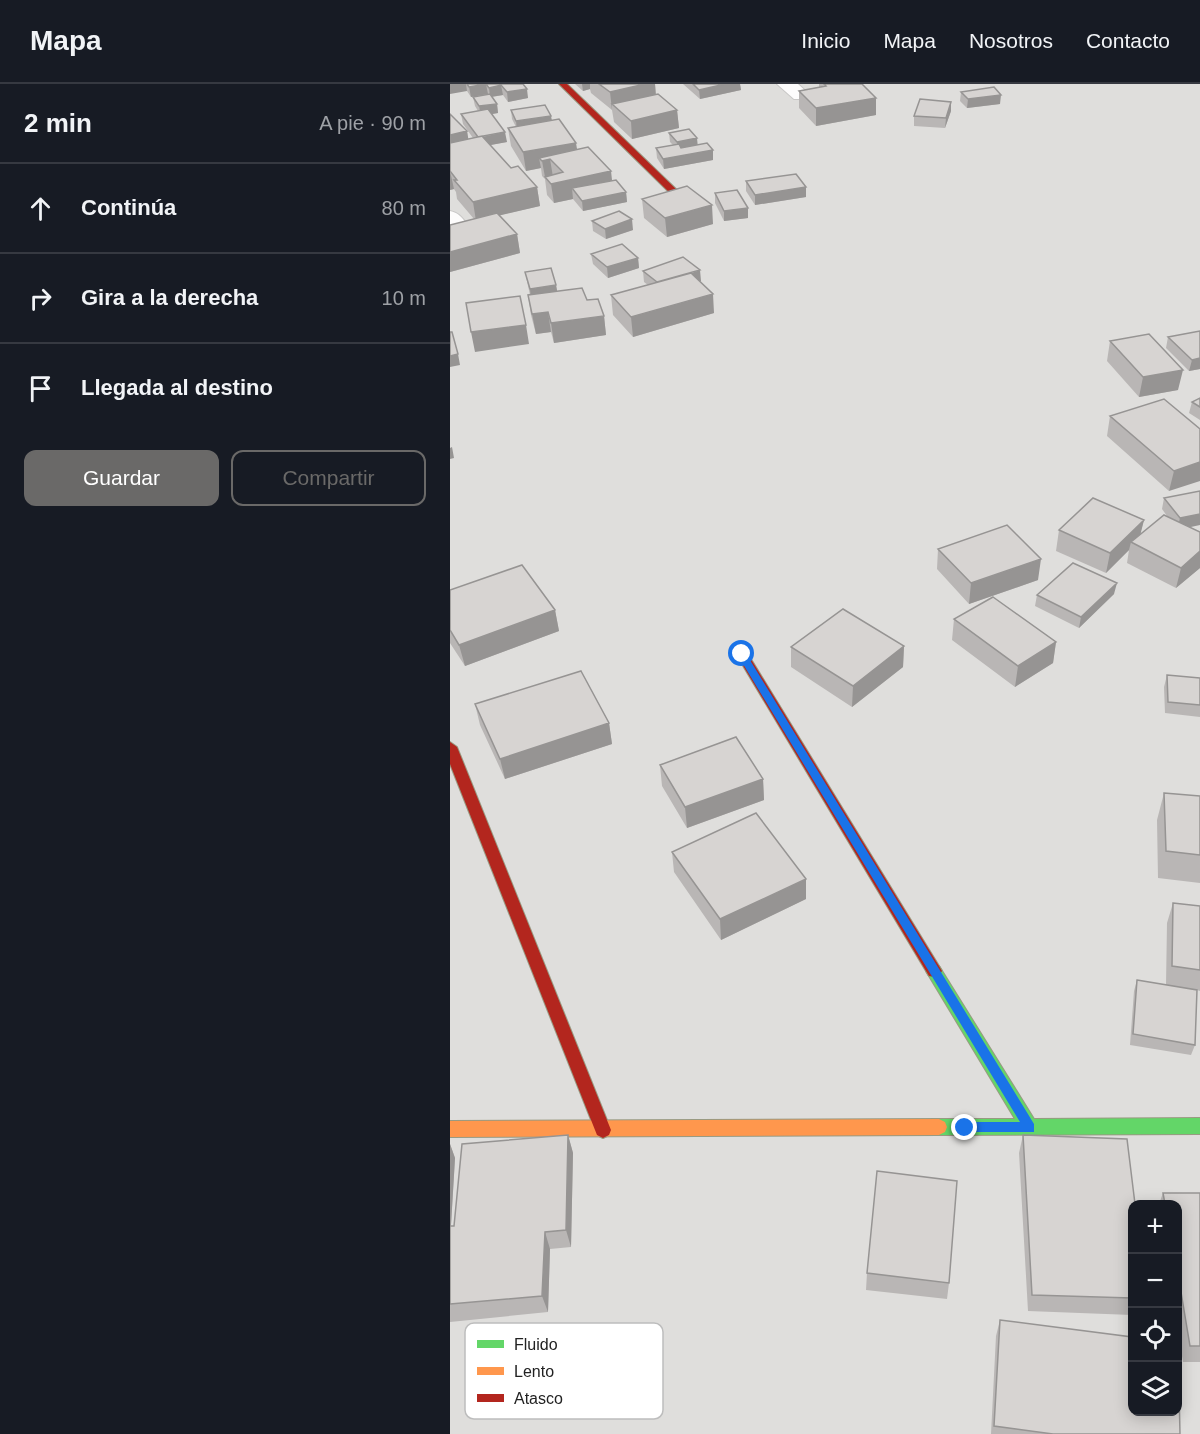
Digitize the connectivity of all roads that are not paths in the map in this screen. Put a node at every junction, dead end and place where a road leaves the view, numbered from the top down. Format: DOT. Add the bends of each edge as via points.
graph roads {
  1 [pos="563,84"];
  2 [pos="676,194"];
  3 [pos="742,654"];
  4 [pos="450,747"];
  5 [pos="1200,1126"];
  6 [pos="1030,1128"];
  7 [pos="450,1129"];
  8 [pos="603,1130"];
  1 -- 2 [label="street"];
  3 -- 6 [label="street"];
  4 -- 8 [label="street"];
  5 -- 6 [label="street"];
  6 -- 8 [label="street"];
  7 -- 8 [label="street"];
}
